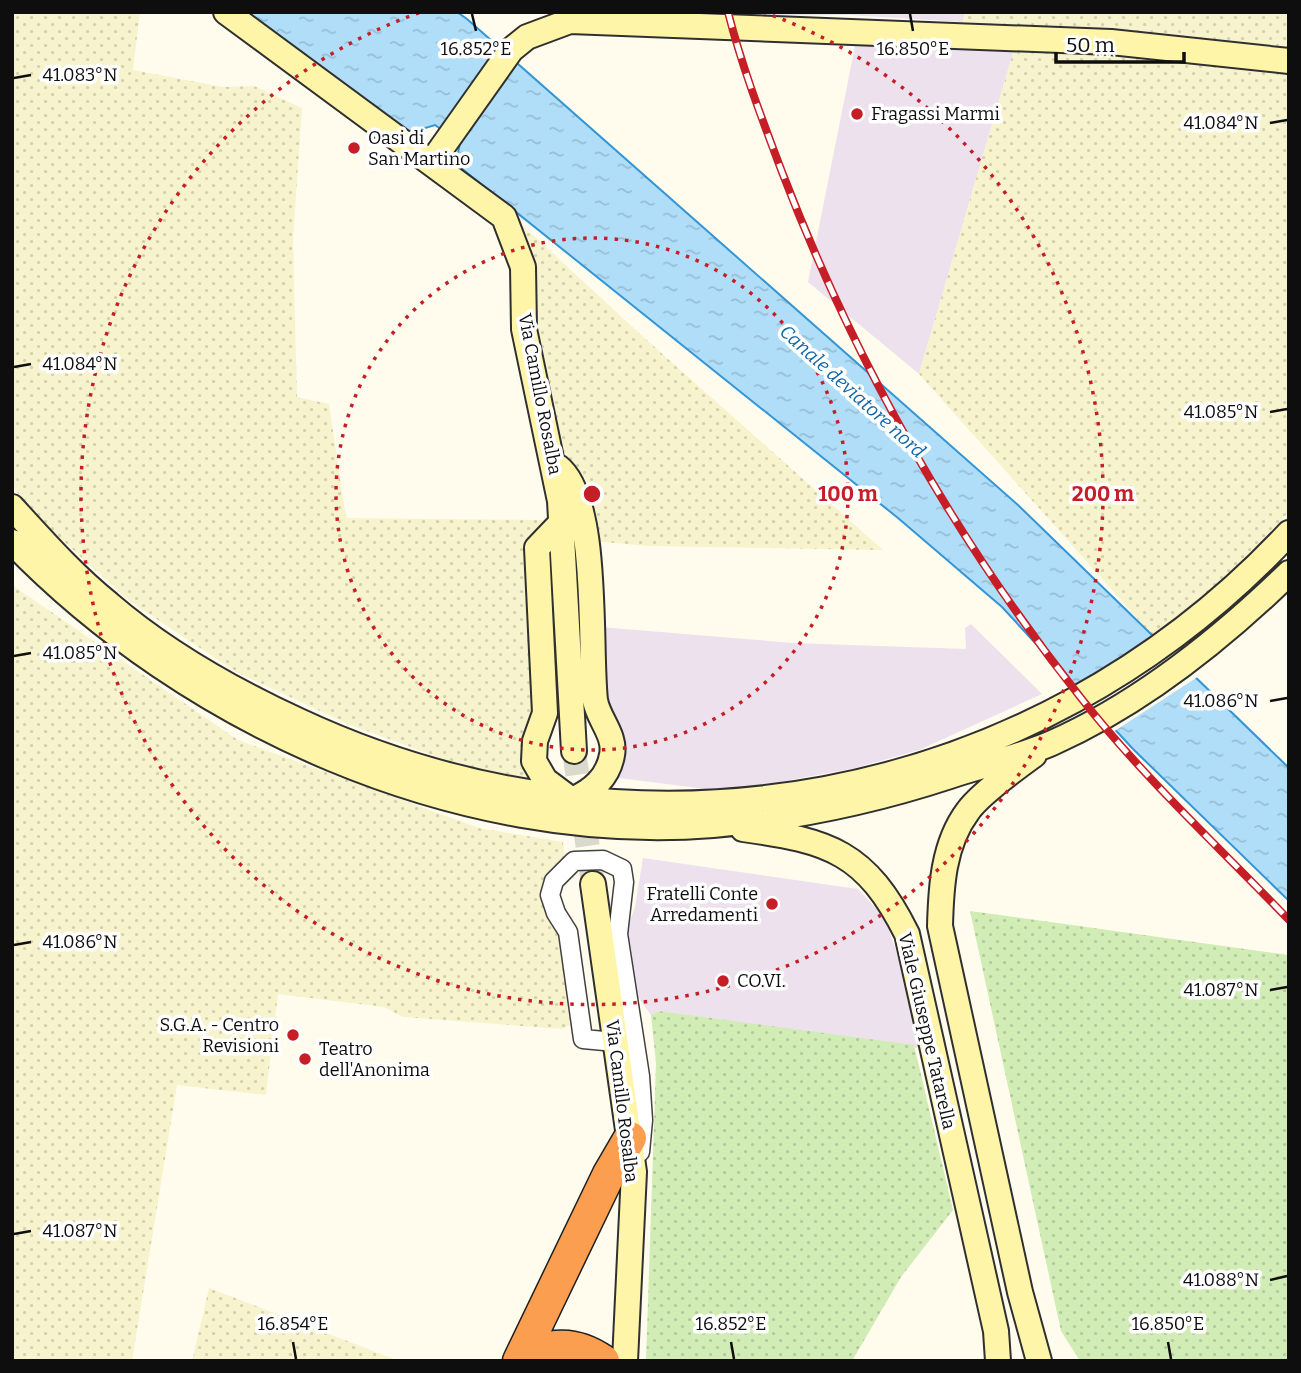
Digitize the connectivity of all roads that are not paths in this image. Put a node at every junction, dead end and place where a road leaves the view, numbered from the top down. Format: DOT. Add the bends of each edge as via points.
graph roads {
  1 [pos="226,12"];
  2 [pos="1289,61"];
  3 [pos="431,163"];
  4 [pos="555,464"];
  5 [pos="12,507"];
  6 [pos="559,525"];
  7 [pos="1289,533"];
  8 [pos="12,542"];
  9 [pos="1287,574"];
  10 [pos="65,594"];
  11 [pos="134,624"];
  12 [pos="171,675"];
  13 [pos="1051,744"];
  14 [pos="574,751"];
  15 [pos="572,800"];
  16 [pos="711,825"];
  17 [pos="593,884"];
  18 [pos="615,1042"];
  19 [pos="630,1138"];
  20 [pos="634,1172"];
  21 [pos="520,1361"];
  22 [pos="603,1361"];
  23 [pos="625,1361"];
  24 [pos="998,1361"];
  25 [pos="1039,1361"];
  1 -- 3 [label="main road, Via Camillo Rosalba"];
  2 -- 3 [label="main road" via="1111,42 570,21 548,27 511,50"];
  3 -- 4 [label="main road, Via Camillo Rosalba" via="504,218 515,242 523,267 524,329"];
  4 -- 6 [label="main road, Via Camillo Rosalba"];
  4 -- 15 [label="main road" via="564,471 581,509 588,547 596,704 613,749 609,770 600,782"];
  5 -- 11 [label="main road" via="76,576"];
  6 -- 14 [label="main road, Via Camillo Rosalba"];
  6 -- 15 [label="main road" via="537,548 545,713 533,751 545,780"];
  7 -- 15 [label="main road" via="1196,620 1154,651 1037,720 929,763 818,791 711,804"];
  8 -- 10 [label="main road"];
  9 -- 13 [label="main road" via="1236,622 1161,680"];
  10 -- 11 [label="main road"];
  10 -- 12 [label="main road"];
  11 -- 12 [label="main road"];
  11 -- 15 [label="main road" via="215,678 321,732 437,773"];
  12 -- 16 [label="main road" via="334,759 455,800 589,823"];
  13 -- 16 [label="main road" via="842,805"];
  13 -- 25 [label="main road, Viale Giuseppe Tatarella" via="968,811 941,883 940,916 1020,1292"];
  16 -- 24 [label="main road, Viale Giuseppe Tatarella" via="794,836 828,846 860,866 891,903 907,934 996,1331"];
  17 -- 18 [label="main road, Via Camillo Rosalba"];
  18 -- 19 [label="main road, Via Camillo Rosalba"];
  18 -- 20 [label="street" via="583,1039 568,933 550,895 554,881 574,861 603,860 622,869 618,934 643,1120"];
  19 -- 20 [label="main road, Via Camillo Rosalba"];
  19 -- 21 [label="highway"];
  20 -- 23 [label="main road, Via Camillo Rosalba"];
  21 -- 22 [label="highway" via="557,1346 575,1347"];
}
